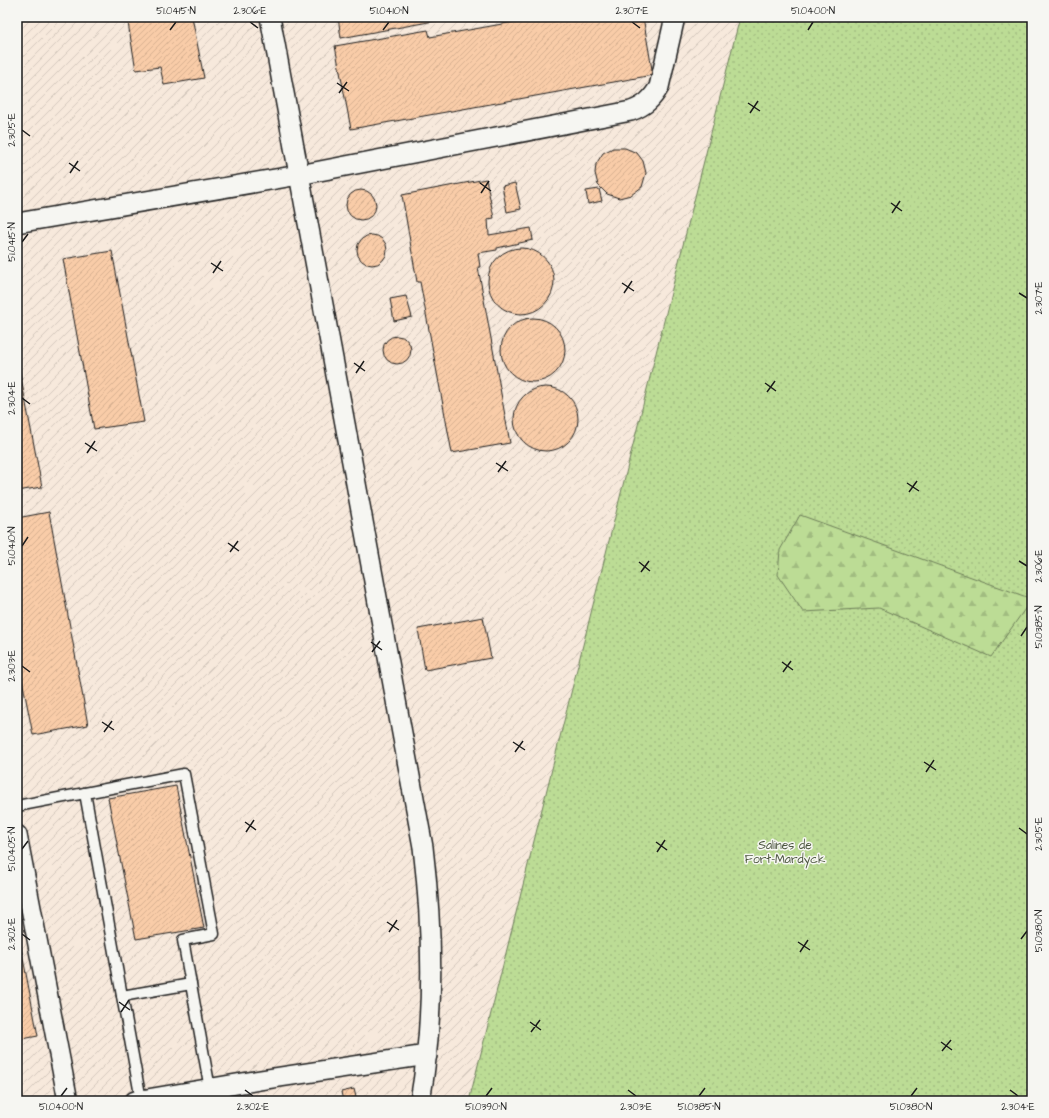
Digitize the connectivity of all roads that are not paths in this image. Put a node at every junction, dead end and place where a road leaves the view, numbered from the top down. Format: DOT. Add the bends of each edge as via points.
graph roads {
  1 [pos="270,17"];
  2 [pos="675,17"];
  3 [pos="299,175"];
  4 [pos="17,223"];
  5 [pos="85,793"];
  6 [pos="17,806"];
  7 [pos="17,835"];
  8 [pos="191,984"];
  9 [pos="122,996"];
  10 [pos="427,1055"];
  11 [pos="210,1088"];
  12 [pos="145,1100"];
  13 [pos="68,1101"];
  14 [pos="420,1101"];
  1 -- 3 [label="street"];
  2 -- 3 [label="street" via="659,87 640,108"];
  3 -- 4 [label="street"];
  3 -- 10 [label="street" via="424,847 432,950"];
  5 -- 6 [label="lane"];
  5 -- 8 [label="lane" via="184,774 214,934 183,940"];
  5 -- 9 [label="lane"];
  7 -- 13 [label="street"];
  8 -- 9 [label="lane"];
  8 -- 11 [label="lane"];
  9 -- 12 [label="lane"];
  10 -- 11 [label="street"];
  10 -- 14 [label="street"];
  11 -- 12 [label="street"];
}
